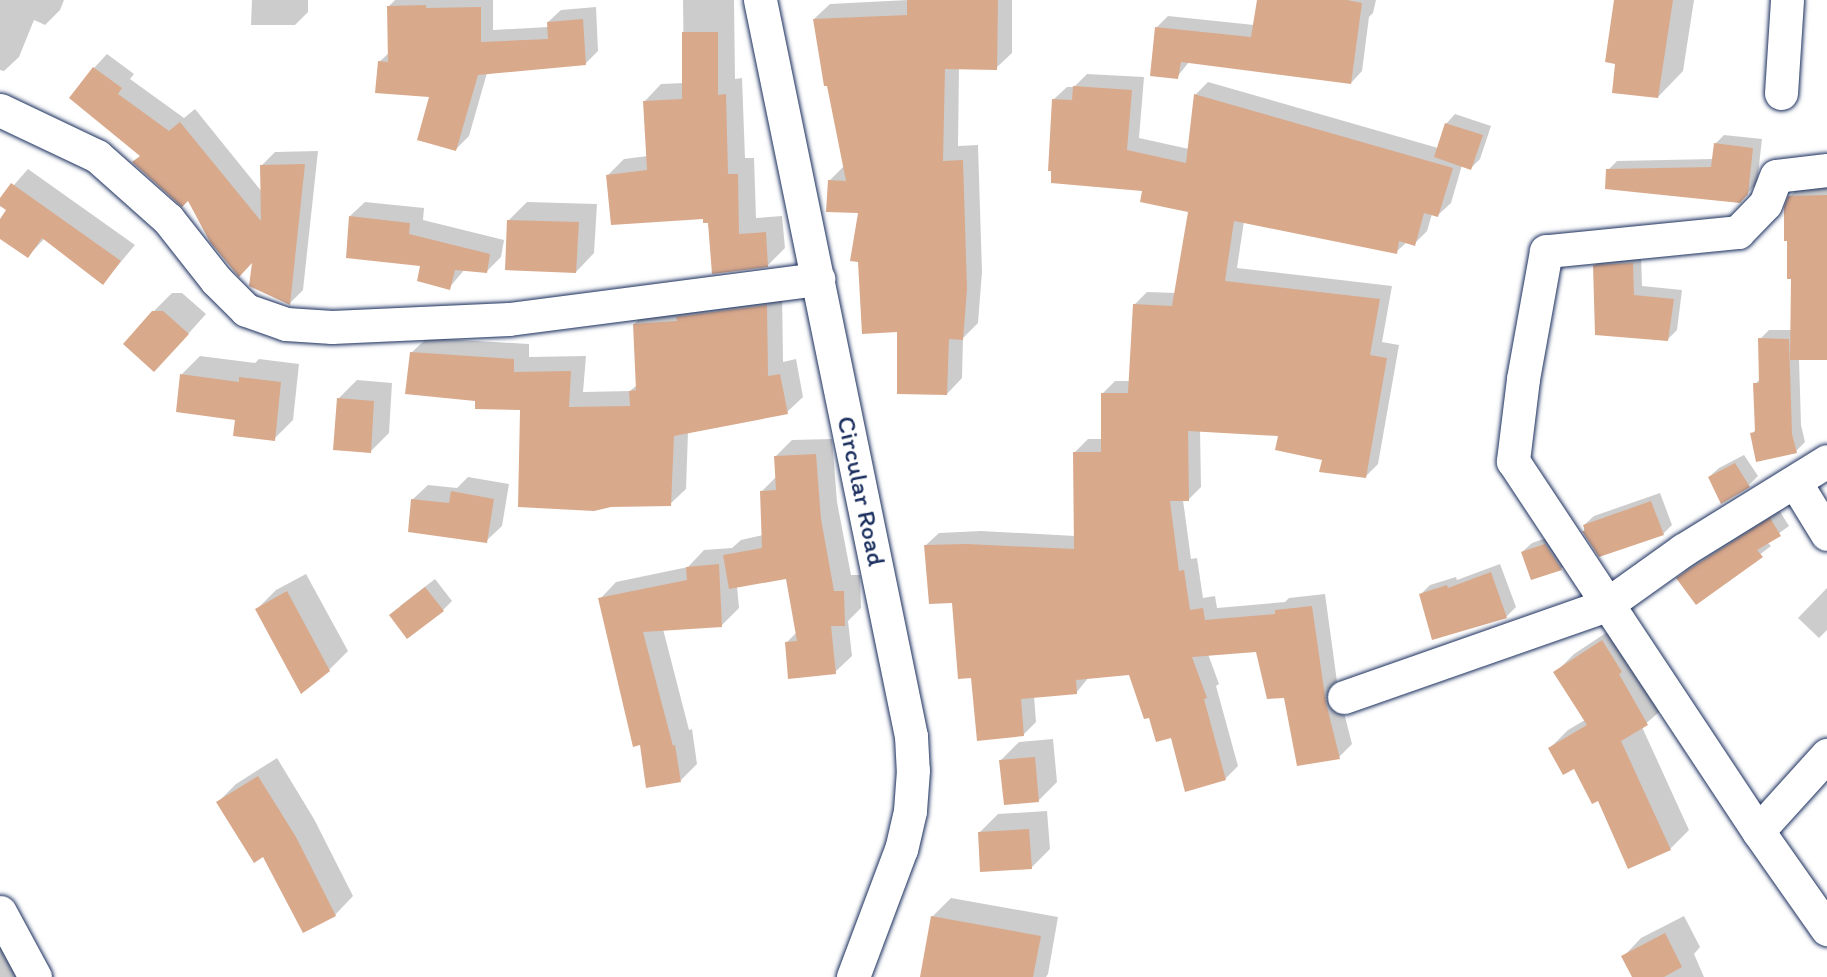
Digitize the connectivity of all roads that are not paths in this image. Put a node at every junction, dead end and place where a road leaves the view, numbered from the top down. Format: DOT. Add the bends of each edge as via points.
graph roads {
  1 [pos="760,0"];
  2 [pos="1787,0"];
  3 [pos="1781,93"];
  4 [pos="0,110"];
  5 [pos="1827,170"];
  6 [pos="818,279"];
  7 [pos="1827,461"];
  8 [pos="1795,482"];
  9 [pos="1827,534"];
  10 [pos="1606,605"];
  11 [pos="1344,698"];
  12 [pos="1827,755"];
  13 [pos="1758,831"];
  14 [pos="0,912"];
  15 [pos="1827,928"];
  16 [pos="35,977"];
  17 [pos="853,977"];
  1 -- 6 [label="street, Circular Road"];
  2 -- 3 [label="street"];
  4 -- 6 [label="street" via="97,156 168,219 216,280 246,310 286,324 332,327 509,319"];
  5 -- 10 [label="street" via="1776,176 1765,204 1738,232 1546,251 1523,379 1514,461"];
  6 -- 17 [label="street, Circular Road" via="911,736 913,770 901,849"];
  7 -- 8 [label="street"];
  8 -- 9 [label="street"];
  8 -- 10 [label="street" via="1683,550"];
  10 -- 11 [label="street"];
  10 -- 13 [label="street"];
  12 -- 13 [label="street"];
  13 -- 15 [label="street"];
  14 -- 16 [label="street"];
}
